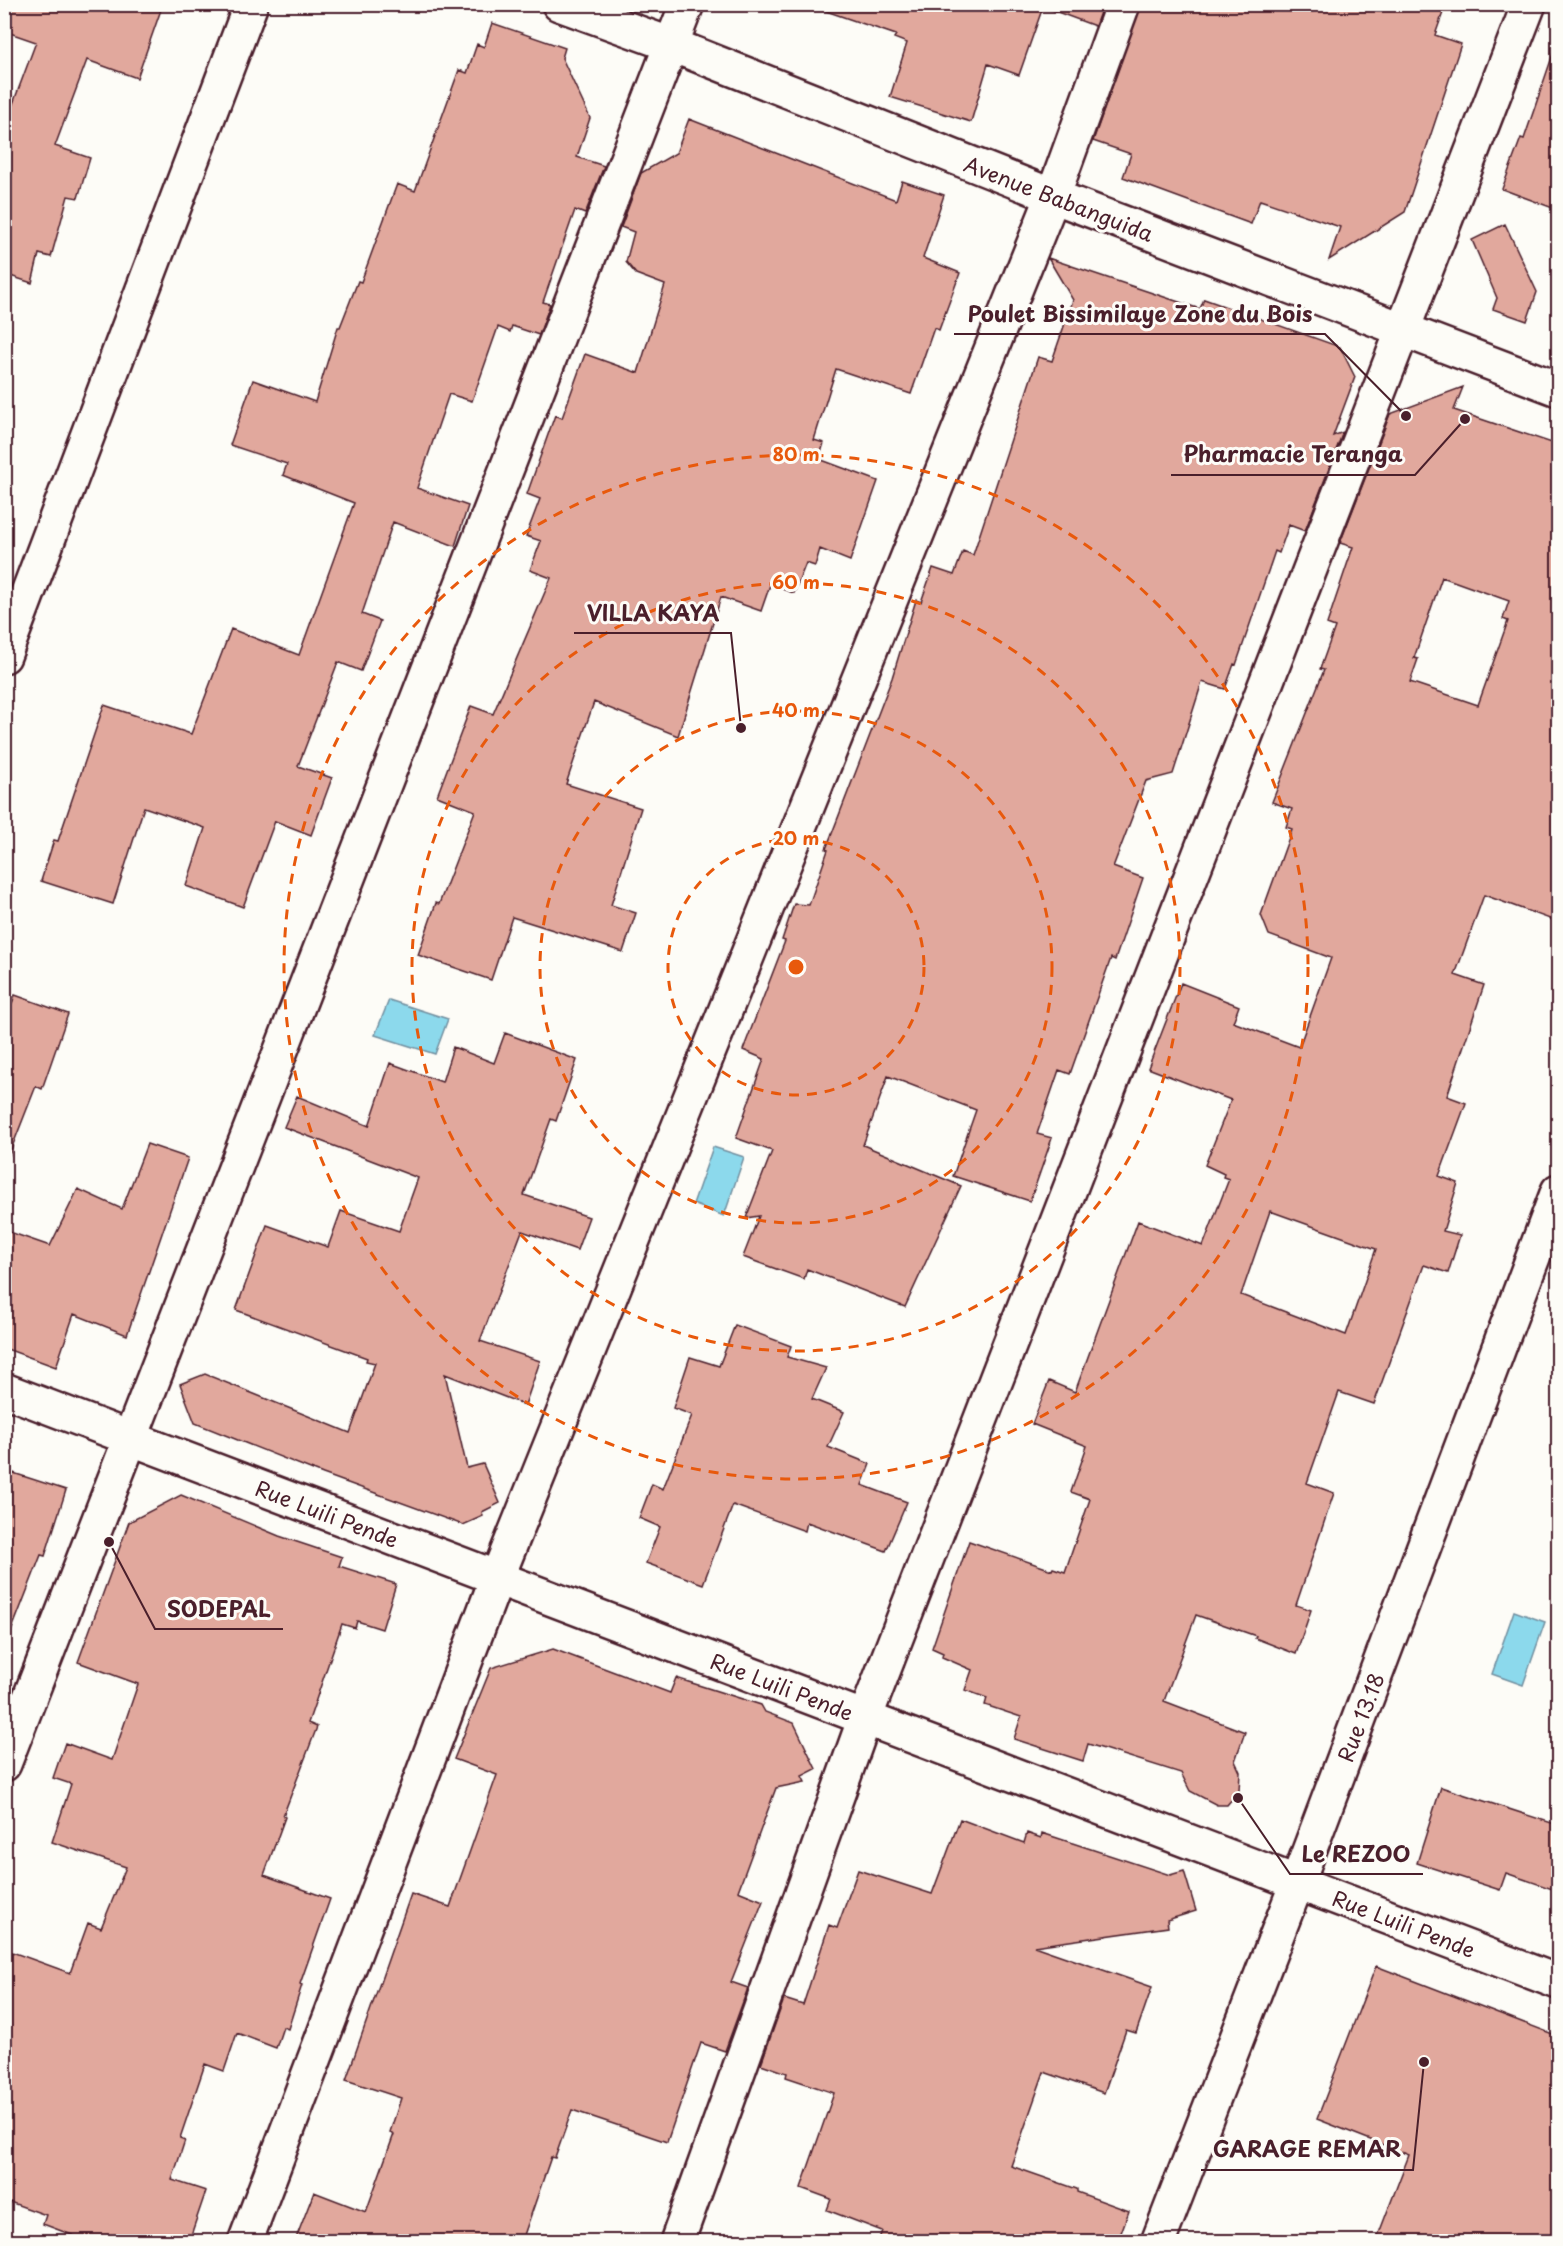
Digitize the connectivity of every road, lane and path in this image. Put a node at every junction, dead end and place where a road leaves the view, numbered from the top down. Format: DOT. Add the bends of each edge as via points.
graph roads {
  1 [pos="251,4"];
  2 [pos="560,4"];
  3 [pos="687,4"];
  4 [pos="1124,4"];
  5 [pos="1529,4"];
  6 [pos="672,45"];
  7 [pos="1053,196"];
  8 [pos="1401,331"];
  9 [pos="1558,389"];
  10 [pos="4,656"];
  11 [pos="1558,1191"];
  12 [pos="4,1390"];
  13 [pos="132,1439"];
  14 [pos="498,1578"];
  15 [pos="865,1718"];
  16 [pos="4,1764"];
  17 [pos="1297,1883"];
  18 [pos="1558,1982"];
  19 [pos="245,2241"];
  20 [pos="677,2241"];
  21 [pos="1158,2241"];
  1 -- 10 [label="street"];
  2 -- 6 [label="street, Avenue Babanguida"];
  3 -- 6 [label="street"];
  4 -- 7 [label="street"];
  5 -- 8 [label="street"];
  6 -- 7 [label="street, Avenue Babanguida"];
  6 -- 13 [label="street"];
  7 -- 8 [label="street, Avenue Babanguida"];
  7 -- 14 [label="street"];
  8 -- 9 [label="street, Avenue Babanguida"];
  8 -- 15 [label="street"];
  11 -- 17 [label="street, Rue 13.18"];
  12 -- 13 [label="street, Rue Luili Pende"];
  13 -- 14 [label="street, Rue Luili Pende"];
  13 -- 16 [label="street"];
  14 -- 15 [label="street, Rue Luili Pende"];
  14 -- 19 [label="street"];
  15 -- 17 [label="street, Rue Luili Pende"];
  15 -- 20 [label="street"];
  17 -- 18 [label="street, Rue Luili Pende"];
  17 -- 21 [label="street, Rue 13.18"];
}
